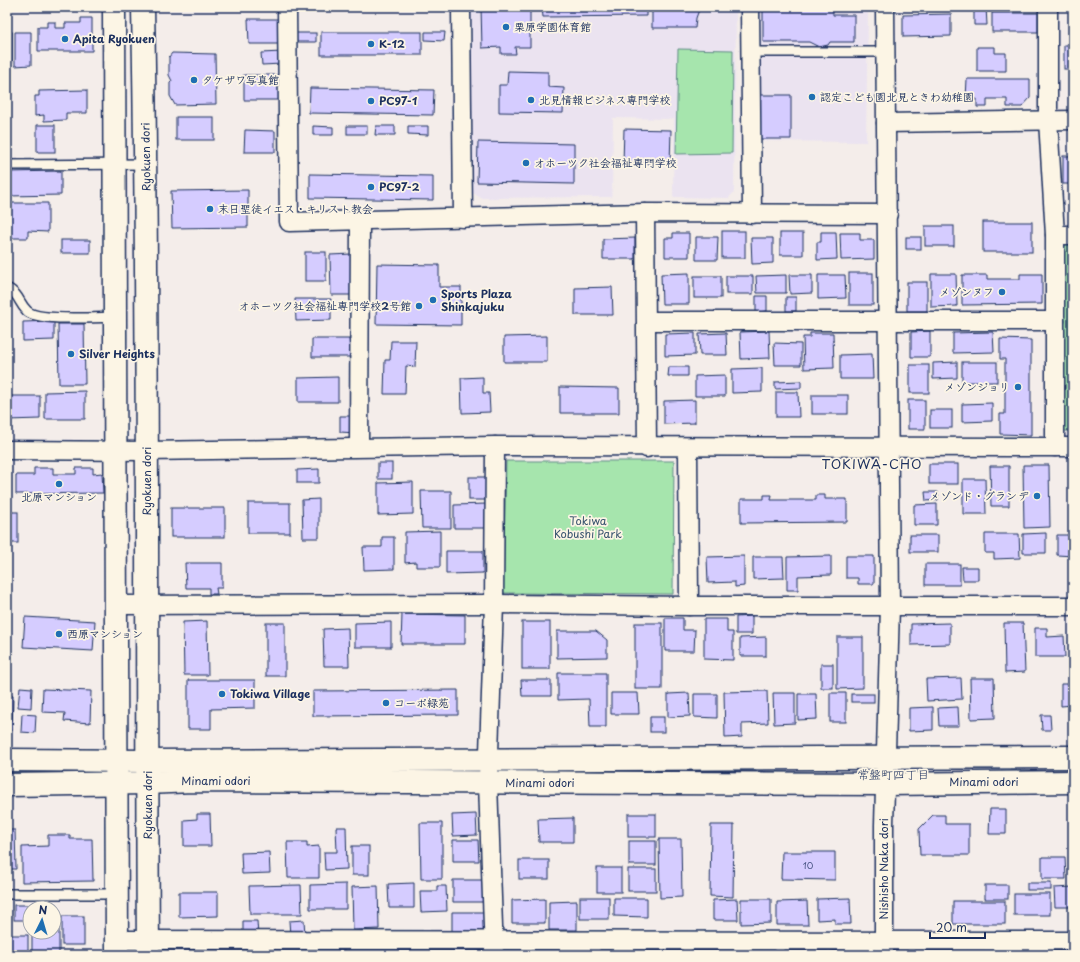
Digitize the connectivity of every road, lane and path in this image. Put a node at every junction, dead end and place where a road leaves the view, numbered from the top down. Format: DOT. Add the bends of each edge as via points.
graph roads {
  1 [pos="114,7"];
  2 [pos="144,7"];
  3 [pos="287,7"];
  4 [pos="460,7"];
  5 [pos="750,7"];
  6 [pos="885,7"];
  7 [pos="1048,7"];
  8 [pos="750,52"];
  9 [pos="885,52"];
  10 [pos="1048,120"];
  11 [pos="1073,120"];
  12 [pos="886,123"];
  13 [pos="113,164"];
  14 [pos="146,164"];
  15 [pos="7,165"];
  16 [pos="645,213"];
  17 [pos="752,214"];
  18 [pos="888,214"];
  19 [pos="463,218"];
  20 [pos="360,220"];
  21 [pos="1055,235"];
  22 [pos="1073,235"];
  23 [pos="7,288"];
  24 [pos="116,317"];
  25 [pos="647,321"];
  26 [pos="889,321"];
  27 [pos="1055,321"];
  28 [pos="495,446"];
  29 [pos="359,447"];
  30 [pos="888,447"];
  31 [pos="1064,447"];
  32 [pos="647,448"];
  33 [pos="688,448"];
  34 [pos="7,450"];
  35 [pos="115,450"];
  36 [pos="147,451"];
  37 [pos="148,604"];
  38 [pos="494,604"];
  39 [pos="116,605"];
  40 [pos="689,606"];
  41 [pos="890,606"];
  42 [pos="1073,606"];
  43 [pos="1073,757"];
  44 [pos="886,758"];
  45 [pos="488,759"];
  46 [pos="7,760"];
  47 [pos="115,761"];
  48 [pos="147,761"];
  49 [pos="1073,782"];
  50 [pos="147,783"];
  51 [pos="488,783"];
  52 [pos="115,784"];
  53 [pos="885,784"];
  54 [pos="7,785"];
  55 [pos="7,894"];
  56 [pos="116,894"];
  57 [pos="1073,941"];
  58 [pos="117,948"];
  59 [pos="148,948"];
  60 [pos="295,948"];
  61 [pos="395,948"];
  62 [pos="494,948"];
  63 [pos="595,948"];
  64 [pos="687,948"];
  65 [pos="779,948"];
  66 [pos="1048,948"];
  67 [pos="884,949"];
  1 -- 13 [label="street"];
  2 -- 14 [label="street, Ryokuen dori"];
  3 -- 20 [label="street" via="289,222"];
  4 -- 19 [label="street"];
  5 -- 8 [label="street"];
  6 -- 9 [label="street, Nishisho Naka dori"];
  7 -- 10 [label="street"];
  8 -- 9 [label="lane"];
  8 -- 17 [label="street"];
  9 -- 12 [label="street, Nishisho Naka dori"];
  10 -- 11 [label="street"];
  10 -- 12 [label="street"];
  10 -- 21 [label="street"];
  12 -- 18 [label="street, Nishisho Naka dori"];
  13 -- 14 [label="lane"];
  13 -- 15 [label="lane"];
  13 -- 24 [label="street"];
  14 -- 36 [label="street, Ryokuen dori"];
  16 -- 17 [label="street"];
  16 -- 19 [label="street"];
  16 -- 25 [label="street"];
  17 -- 18 [label="street"];
  18 -- 26 [label="street, Nishisho Naka dori"];
  19 -- 20 [label="street"];
  20 -- 29 [label="street"];
  21 -- 22 [label="street"];
  21 -- 27 [label="street"];
  23 -- 24 [label="lane" via="16,293 27,311 41,317"];
  24 -- 35 [label="street"];
  25 -- 26 [label="street"];
  25 -- 32 [label="street"];
  26 -- 27 [label="street"];
  26 -- 30 [label="street, Nishisho Naka dori"];
  27 -- 31 [label="street"];
  28 -- 29 [label="street"];
  28 -- 32 [label="street"];
  28 -- 38 [label="street"];
  29 -- 36 [label="street"];
  30 -- 31 [label="street"];
  30 -- 33 [label="street"];
  30 -- 41 [label="street, Nishisho Naka dori"];
  32 -- 33 [label="street"];
  33 -- 40 [label="street"];
  34 -- 35 [label="street"];
  35 -- 36 [label="street"];
  35 -- 39 [label="street"];
  36 -- 37 [label="street, Ryokuen dori"];
  37 -- 38 [label="street"];
  37 -- 39 [label="street"];
  37 -- 48 [label="street, Ryokuen dori"];
  38 -- 40 [label="street"];
  38 -- 45 [label="street"];
  39 -- 47 [label="street"];
  40 -- 41 [label="street"];
  41 -- 42 [label="street"];
  41 -- 44 [label="street, Nishisho Naka dori"];
  43 -- 44 [label="street, Minami odori"];
  44 -- 45 [label="street, Minami odori"];
  44 -- 53 [label="street, Nishisho Naka dori"];
  45 -- 48 [label="street, Minami odori"];
  45 -- 51 [label="street"];
  46 -- 47 [label="street, Minami odori"];
  47 -- 48 [label="street, Minami odori"];
  47 -- 52 [label="street"];
  48 -- 50 [label="street, Ryokuen dori"];
  49 -- 53 [label="street, Minami odori"];
  50 -- 51 [label="street, Minami odori"];
  50 -- 52 [label="street, Minami odori"];
  50 -- 59 [label="street, Ryokuen dori"];
  51 -- 53 [label="street, Minami odori"];
  51 -- 62 [label="street"];
  52 -- 54 [label="street, Minami odori"];
  52 -- 56 [label="street"];
  53 -- 67 [label="street, Nishisho Naka dori"];
  55 -- 56 [label="lane"];
  56 -- 58 [label="street"];
  57 -- 66 [label="street"];
  58 -- 59 [label="street"];
  59 -- 60 [label="street"];
  60 -- 61 [label="street"];
  61 -- 62 [label="street"];
  62 -- 63 [label="street"];
  63 -- 64 [label="street"];
  64 -- 65 [label="street"];
  65 -- 67 [label="street"];
  66 -- 67 [label="street"];
}
